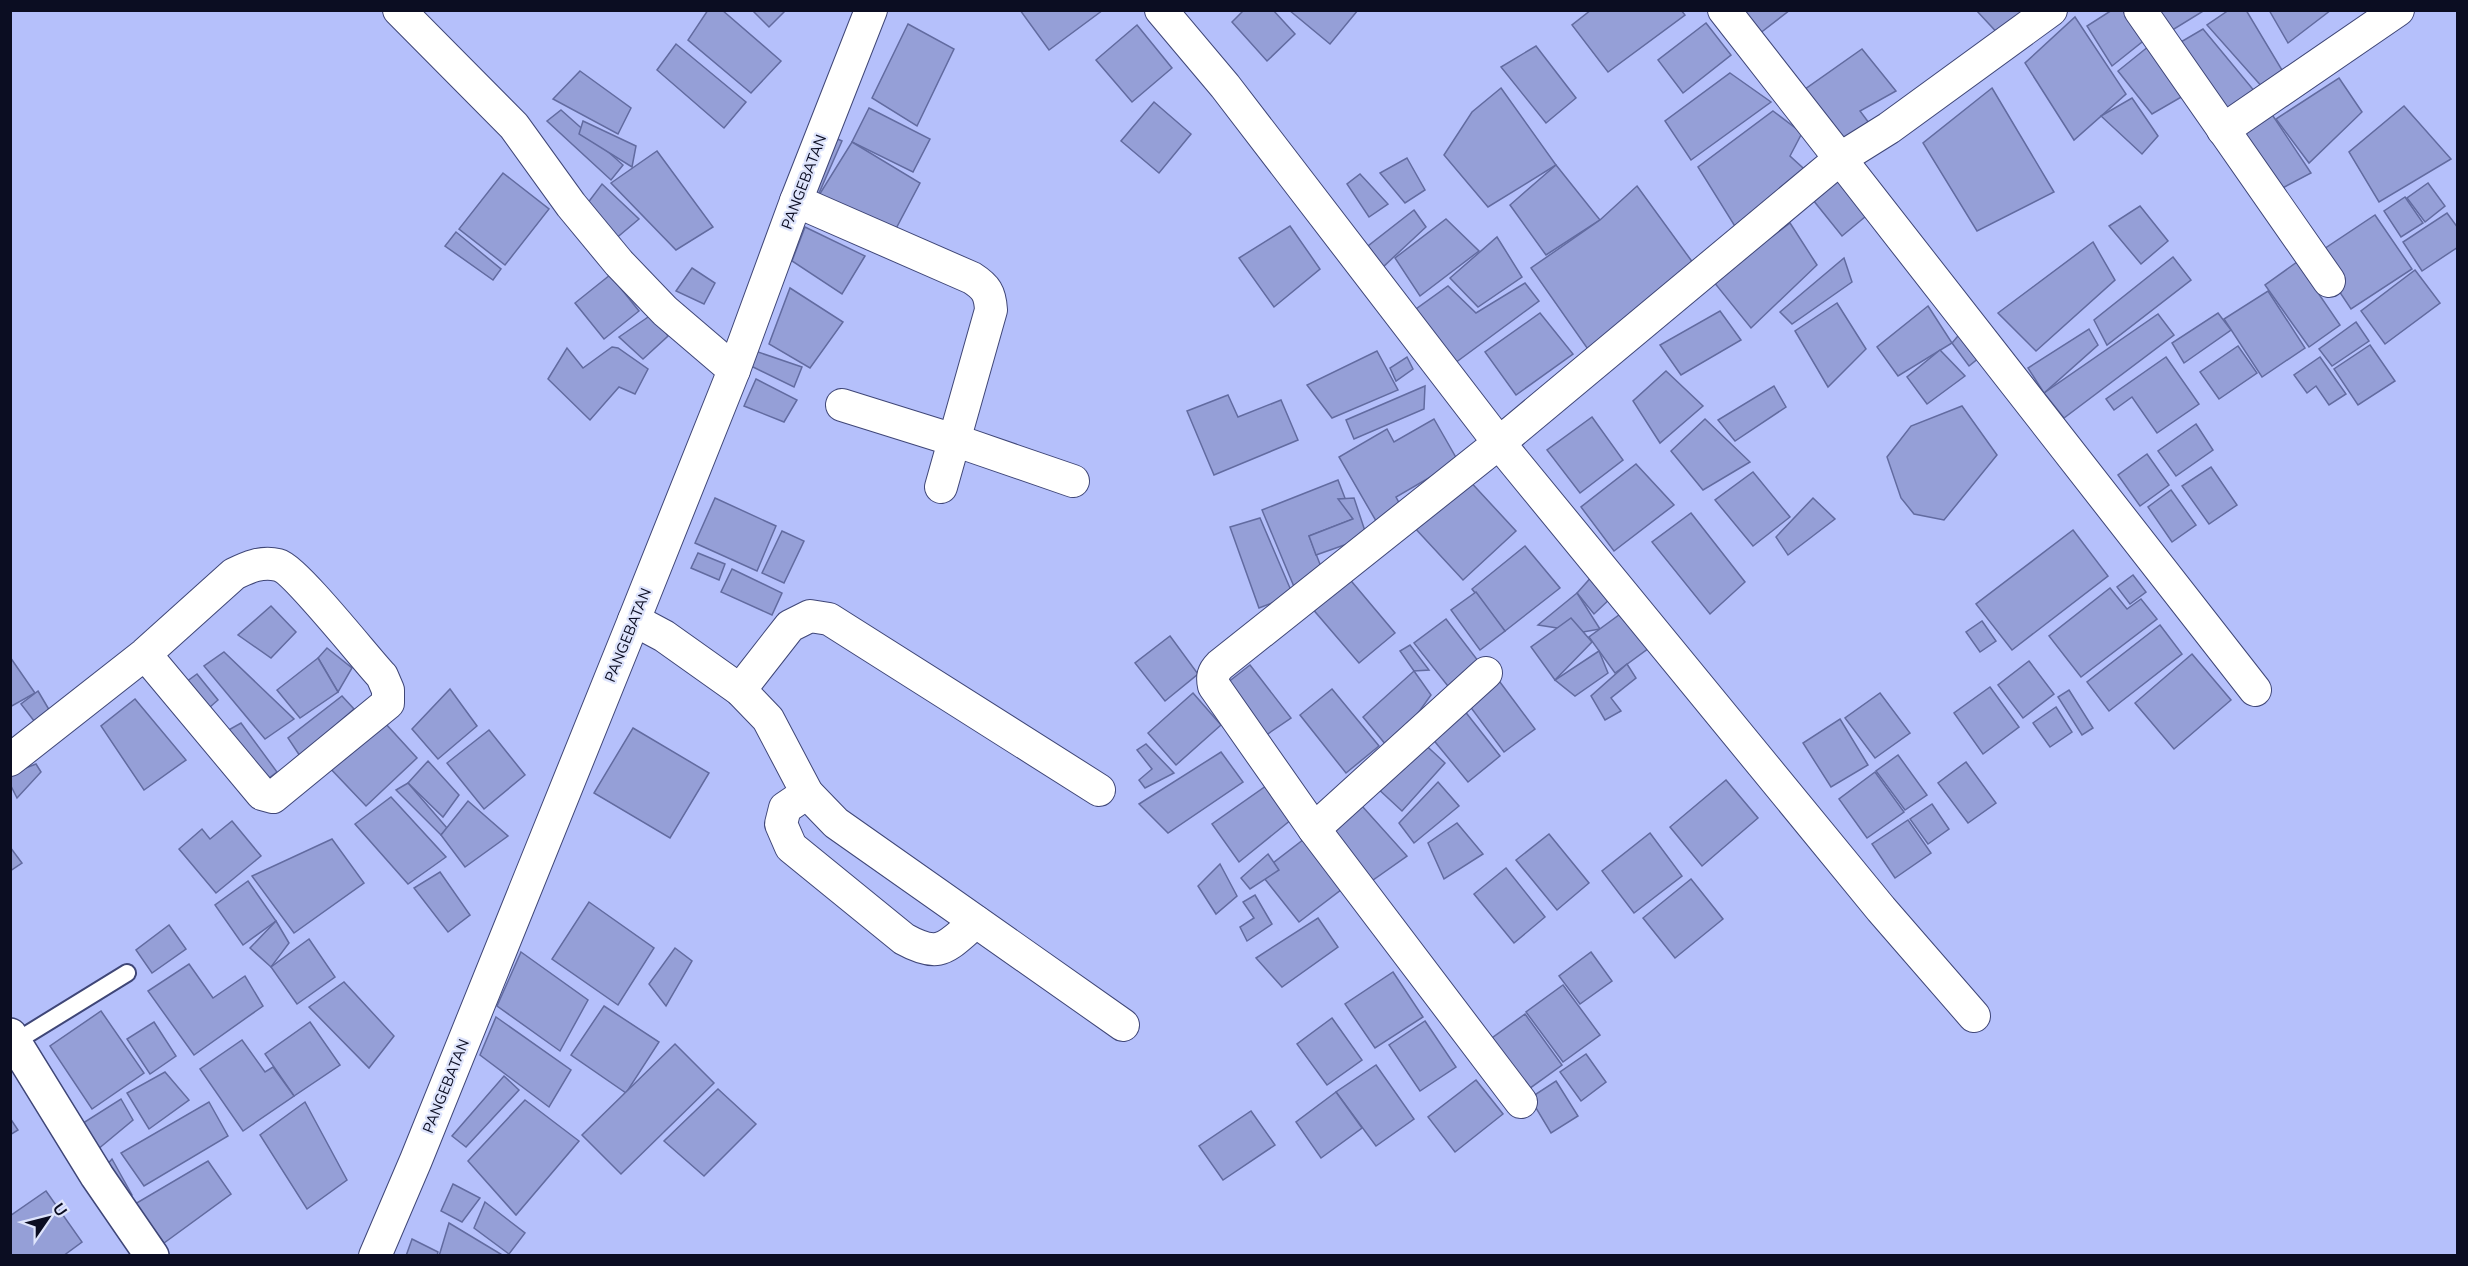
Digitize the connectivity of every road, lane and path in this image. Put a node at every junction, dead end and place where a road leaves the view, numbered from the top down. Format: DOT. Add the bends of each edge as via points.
graph roads {
  1 [pos="399,10"];
  2 [pos="872,10"];
  3 [pos="1161,10"];
  4 [pos="1724,10"];
  5 [pos="2051,10"];
  6 [pos="2140,10"];
  7 [pos="2398,10"];
  8 [pos="2223,130"];
  9 [pos="1841,158"];
  10 [pos="796,201"];
  11 [pos="2329,281"];
  12 [pos="734,370"];
  13 [pos="842,405"];
  14 [pos="954,440"];
  15 [pos="1499,443"];
  16 [pos="1073,481"];
  17 [pos="941,486"];
  18 [pos="634,620"];
  19 [pos="145,654"];
  20 [pos="1486,673"];
  21 [pos="740,690"];
  22 [pos="2255,690"];
  23 [pos="10,760"];
  24 [pos="1099,790"];
  25 [pos="807,793"];
  26 [pos="1314,829"];
  27 [pos="976,922"];
  28 [pos="127,973"];
  29 [pos="1974,1016"];
  30 [pos="1123,1025"];
  31 [pos="13,1038"];
  32 [pos="1521,1102"];
  33 [pos="152,1256"];
  34 [pos="375,1256"];
  1 -- 12 [label="street" via="514,126 619,263 665,311"];
  2 -- 10 [label="street, PANGEBATAN"];
  3 -- 15 [label="street" via="1225,86"];
  4 -- 9 [label="street"];
  5 -- 9 [label="street" via="1889,128"];
  6 -- 8 [label="street"];
  7 -- 8 [label="street"];
  8 -- 11 [label="street"];
  9 -- 15 [label="street"];
  9 -- 22 [label="street"];
  10 -- 12 [label="street, PANGEBATAN"];
  10 -- 14 [label="street" via="972,278 990,295 991,310"];
  12 -- 18 [label="street, PANGEBATAN"];
  13 -- 14 [label="street"];
  14 -- 16 [label="street"];
  14 -- 17 [label="street"];
  15 -- 26 [label="street" via="1214,671 1214,686"];
  15 -- 29 [label="street"];
  18 -- 21 [label="street" via="664,636"];
  18 -- 34 [label="street, PANGEBATAN"];
  19 -- 19 [label="street" via="262,794 273,797 388,703 382,676 310,591 281,565 249,566 234,573"];
  19 -- 23 [label="street"];
  20 -- 26 [label="street"];
  21 -- 24 [label="street" via="790,626 810,616 829,619"];
  21 -- 25 [label="street" via="768,719"];
  25 -- 27 [label="street" via="836,823"];
  25 -- 27 [label="street" via="785,808 781,824 791,847 904,939 924,950 942,950"];
  26 -- 32 [label="street"];
  27 -- 30 [label="street"];
  28 -- 31 [label="lane"];
  31 -- 33 [label="street" via="97,1176"];
}
